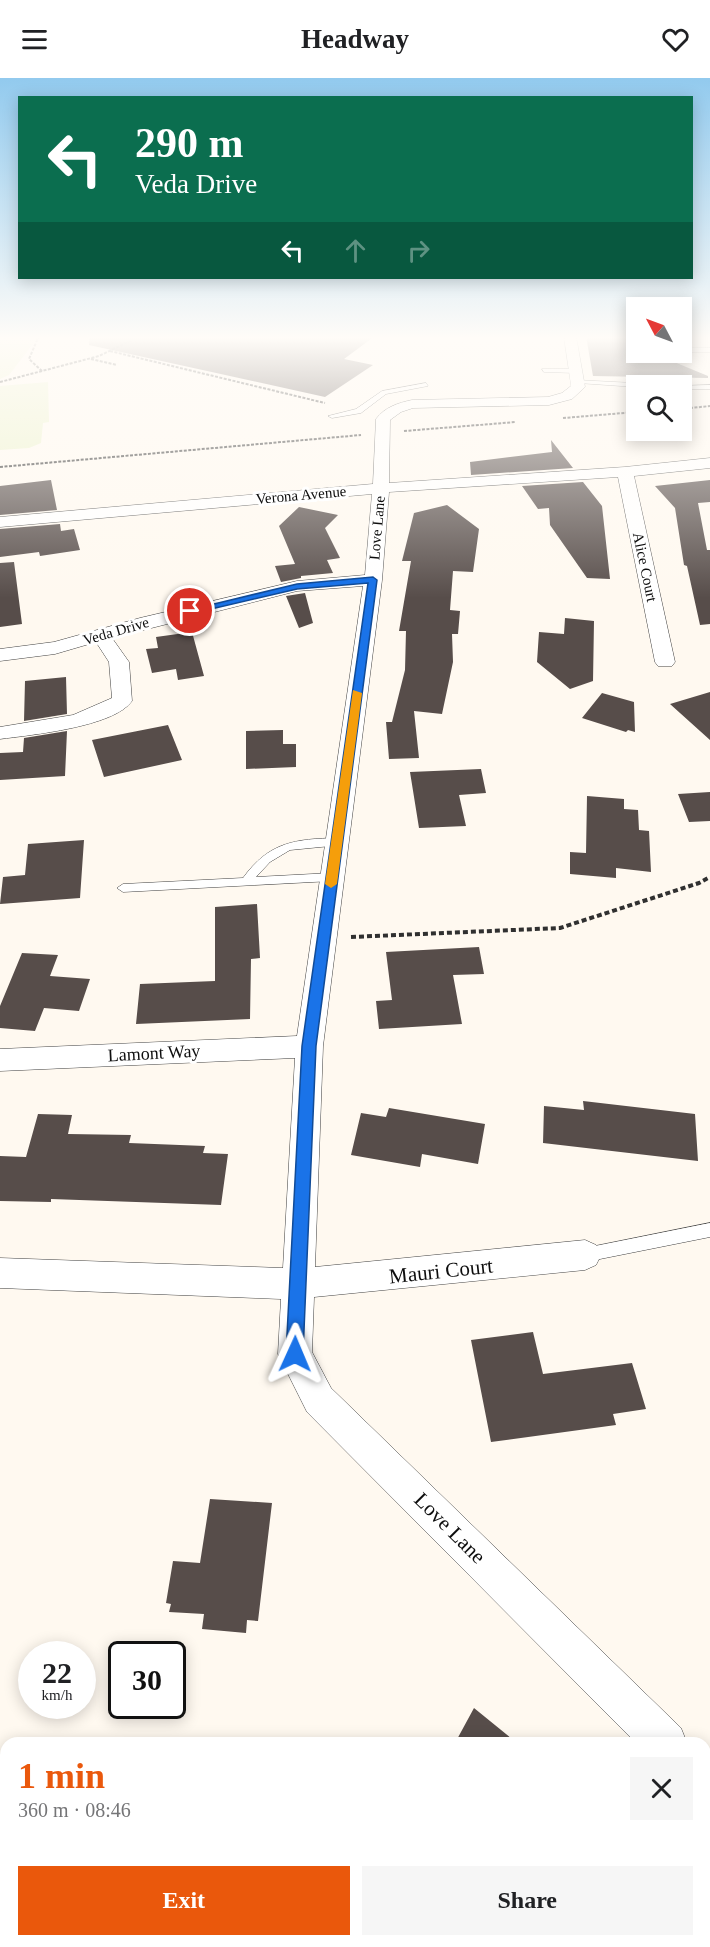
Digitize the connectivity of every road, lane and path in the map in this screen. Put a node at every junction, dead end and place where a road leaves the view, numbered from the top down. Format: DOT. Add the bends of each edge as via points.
graph roads {
  1 [pos="383,423"];
  2 [pos="507,423"];
  3 [pos="382,433"];
  4 [pos="710,463"];
  5 [pos="0,467"];
  6 [pos="625,472"];
  7 [pos="381,488"];
  8 [pos="0,522"];
  9 [pos="373,580"];
  10 [pos="101,635"];
  11 [pos="0,656"];
  12 [pos="665,662"];
  13 [pos="0,733"];
  14 [pos="337,842"];
  15 [pos="332,877"];
  16 [pos="710,877"];
  17 [pos="247,881"];
  18 [pos="123,888"];
  19 [pos="323,939"];
  20 [pos="309,1046"];
  21 [pos="0,1060"];
  22 [pos="710,1230"];
  23 [pos="585,1255"];
  24 [pos="0,1273"];
  25 [pos="297,1284"];
  26 [pos="660,1737"];
  1 -- 3 [label="street"];
  2 -- 3 [label="path"];
  3 -- 5 [label="path"];
  3 -- 7 [label="street, Love Lane"];
  4 -- 6 [label="street, Verona Avenue"];
  6 -- 7 [label="street, Verona Avenue"];
  6 -- 12 [label="street, Alice Court"];
  7 -- 8 [label="street, Verona Avenue"];
  7 -- 9 [label="street, Love Lane"];
  9 -- 10 [label="street, Veda Drive" via="297,586"];
  9 -- 14 [label="street, Love Lane"];
  10 -- 11 [label="street, Veda Drive" via="55,648"];
  10 -- 13 [label="street" via="119,662 122,700 86,719"];
  14 -- 15 [label="street, Love Lane"];
  14 -- 17 [label="lane" via="300,842 276,851 258,864"];
  15 -- 17 [label="lane"];
  15 -- 19 [label="street, Love Lane"];
  16 -- 19 [label="path" via="560,928"];
  17 -- 18 [label="lane"];
  19 -- 20 [label="street, Love Lane"];
  20 -- 21 [label="street, Lamont Way"];
  20 -- 25 [label="street, Love Lane"];
  22 -- 23 [label="lane"];
  23 -- 25 [label="street, Mauri Court"];
  24 -- 25 [label="street"];
  25 -- 26 [label="street, Love Lane" via="295,1354 319,1400"];
}
